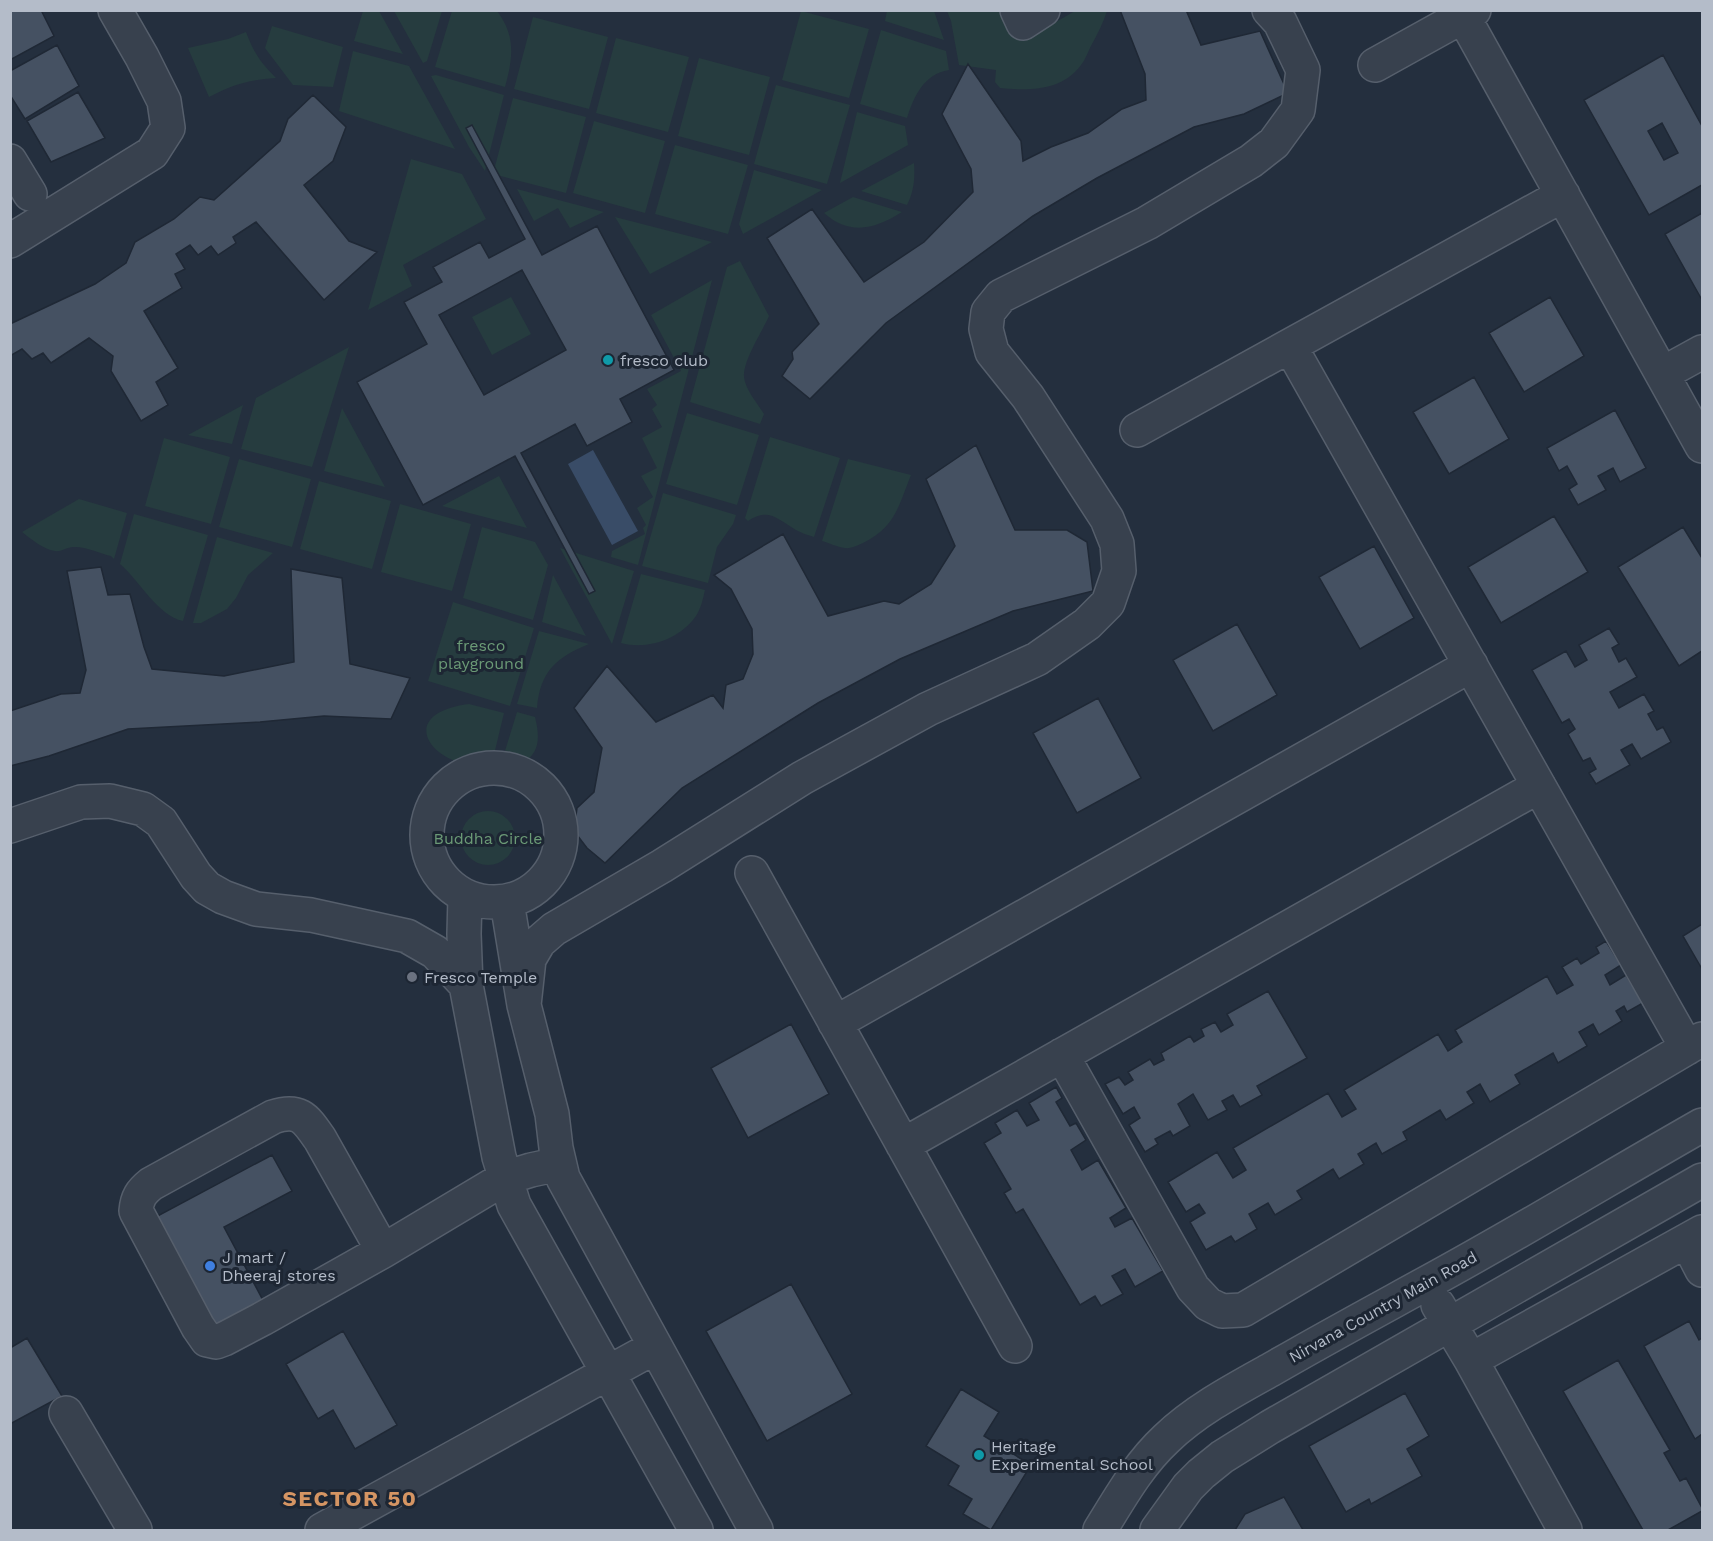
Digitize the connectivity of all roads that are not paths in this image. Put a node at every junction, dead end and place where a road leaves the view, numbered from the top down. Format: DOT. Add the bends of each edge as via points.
graph roads {
  1 [pos="115,10"];
  2 [pos="1017,10"];
  3 [pos="1043,10"];
  4 [pos="1269,10"];
  5 [pos="1469,13"];
  6 [pos="1375,65"];
  7 [pos="10,161"];
  8 [pos="30,194"];
  9 [pos="1563,195"];
  10 [pos="10,241"];
  11 [pos="1290,346"];
  12 [pos="1702,352"];
  13 [pos="1662,374"];
  14 [pos="1137,430"];
  15 [pos="1702,446"];
  16 [pos="1471,666"];
  17 [pos="1539,786"];
  18 [pos="10,826"];
  19 [pos="752,873"];
  20 [pos="465,897"];
  21 [pos="507,902"];
  22 [pos="466,985"];
  23 [pos="524,1005"];
  24 [pos="835,1023"];
  25 [pos="1695,1044"];
  26 [pos="1062,1055"];
  27 [pos="1702,1125"];
  28 [pos="903,1145"];
  29 [pos="559,1164"];
  30 [pos="505,1178"];
  31 [pos="1702,1180"];
  32 [pos="1695,1237"];
  33 [pos="383,1251"];
  34 [pos="1702,1270"];
  35 [pos="1425,1284"];
  36 [pos="1449,1324"];
  37 [pos="1015,1346"];
  38 [pos="656,1347"];
  39 [pos="1471,1360"];
  40 [pos="607,1373"];
  41 [pos="66,1413"];
  42 [pos="135,1530"];
  43 [pos="322,1530"];
  44 [pos="696,1530"];
  45 [pos="756,1530"];
  46 [pos="1100,1530"];
  47 [pos="1157,1530"];
  48 [pos="1564,1530"];
  1 -- 10 [label="street" via="164,101 168,128 152,153"];
  2 -- 3 [label="street" via="1023,23"];
  4 -- 23 [label="street" via="1280,22 1303,70 1298,110 1274,143 1147,223 1001,296 988,312 986,329 992,352 1028,397 1107,519 1117,544 1119,571 1108,603 1037,659 928,709 802,778 554,929 539,942 529,959"];
  5 -- 6 [label="street"];
  5 -- 9 [label="street"];
  7 -- 8 [label="street"];
  9 -- 11 [label="street"];
  9 -- 13 [label="street"];
  11 -- 14 [label="street"];
  11 -- 16 [label="street"];
  12 -- 13 [label="street"];
  13 -- 15 [label="street"];
  16 -- 17 [label="street"];
  16 -- 24 [label="street"];
  17 -- 25 [label="street"];
  17 -- 26 [label="street"];
  18 -- 22 [label="street" via="81,802 110,801 142,809 161,822 207,888 223,897 256,909 311,915 407,936 435,952"];
  19 -- 24 [label="street"];
  20 -- 21 [label="street"];
  20 -- 21 [label="street" via="445,883 431,861 425,837 431,809 446,787 468,772 495,767 520,772 543,787 557,809 562,836 557,862 542,884"];
  20 -- 22 [label="street"];
  21 -- 23 [label="street"];
  22 -- 30 [label="street"];
  23 -- 29 [label="street" via="552,1114"];
  24 -- 28 [label="street"];
  25 -- 26 [label="street" via="1244,1310 1222,1311 1208,1304 1193,1288"];
  26 -- 28 [label="street"];
  27 -- 35 [label="street, Nirvana Country Main Road"];
  28 -- 37 [label="street"];
  29 -- 30 [label="street"];
  29 -- 38 [label="street" via="563,1178"];
  30 -- 33 [label="street"];
  30 -- 40 [label="street" via="514,1205"];
  31 -- 36 [label="street"];
  32 -- 34 [label="street"];
  32 -- 39 [label="street"];
  33 -- 33 [label="street" via="320,1139 309,1123 295,1114 273,1117 151,1184 137,1201 136,1210 198,1327 207,1340 216,1342"];
  35 -- 36 [label="street"];
  35 -- 46 [label="street, Nirvana Country Main Road" via="1245,1384 1193,1418 1149,1456"];
  36 -- 39 [label="street"];
  36 -- 47 [label="street" via="1222,1457 1188,1487"];
  38 -- 40 [label="street"];
  38 -- 45 [label="street"];
  39 -- 48 [label="street"];
  40 -- 43 [label="street"];
  40 -- 44 [label="street"];
  41 -- 42 [label="street"];
}
